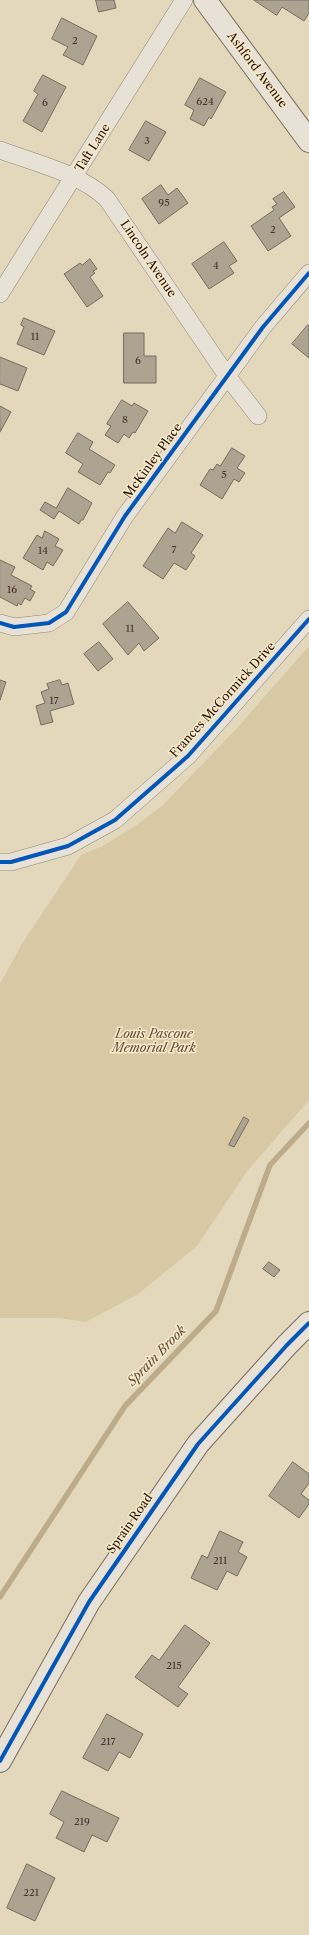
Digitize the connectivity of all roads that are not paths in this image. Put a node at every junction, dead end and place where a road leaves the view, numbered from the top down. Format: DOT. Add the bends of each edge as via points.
graph roads {
  1 [pos="184,0"];
  2 [pos="204,0"];
  3 [pos="309,141"];
  4 [pos="0,150"];
  5 [pos="74,178"];
  6 [pos="309,273"];
  7 [pos="0,294"];
  8 [pos="227,376"];
  9 [pos="258,416"];
  10 [pos="0,624"];
  11 [pos="306,628"];
  12 [pos="0,862"];
  13 [pos="309,1323"];
  14 [pos="0,1760"];
  1 -- 5 [label="street, Taft Lane"];
  2 -- 3 [label="street, Ashford Avenue"];
  4 -- 5 [label="street, Lincoln Avenue"];
  5 -- 7 [label="street, Taft Lane"];
  5 -- 8 [label="street, Lincoln Avenue" via="95,188 107,199"];
  6 -- 8 [label="street, McKinley Place" via="263,327"];
  8 -- 9 [label="street, Lincoln Avenue"];
  8 -- 10 [label="street, McKinley Place" via="125,516 66,612 49,623 14,627"];
  11 -- 12 [label="street, Frances McCormick Drive" via="188,756 115,820 68,846 12,862"];
  13 -- 14 [label="street, Sprain Road" via="198,1444 89,1602"];
}
